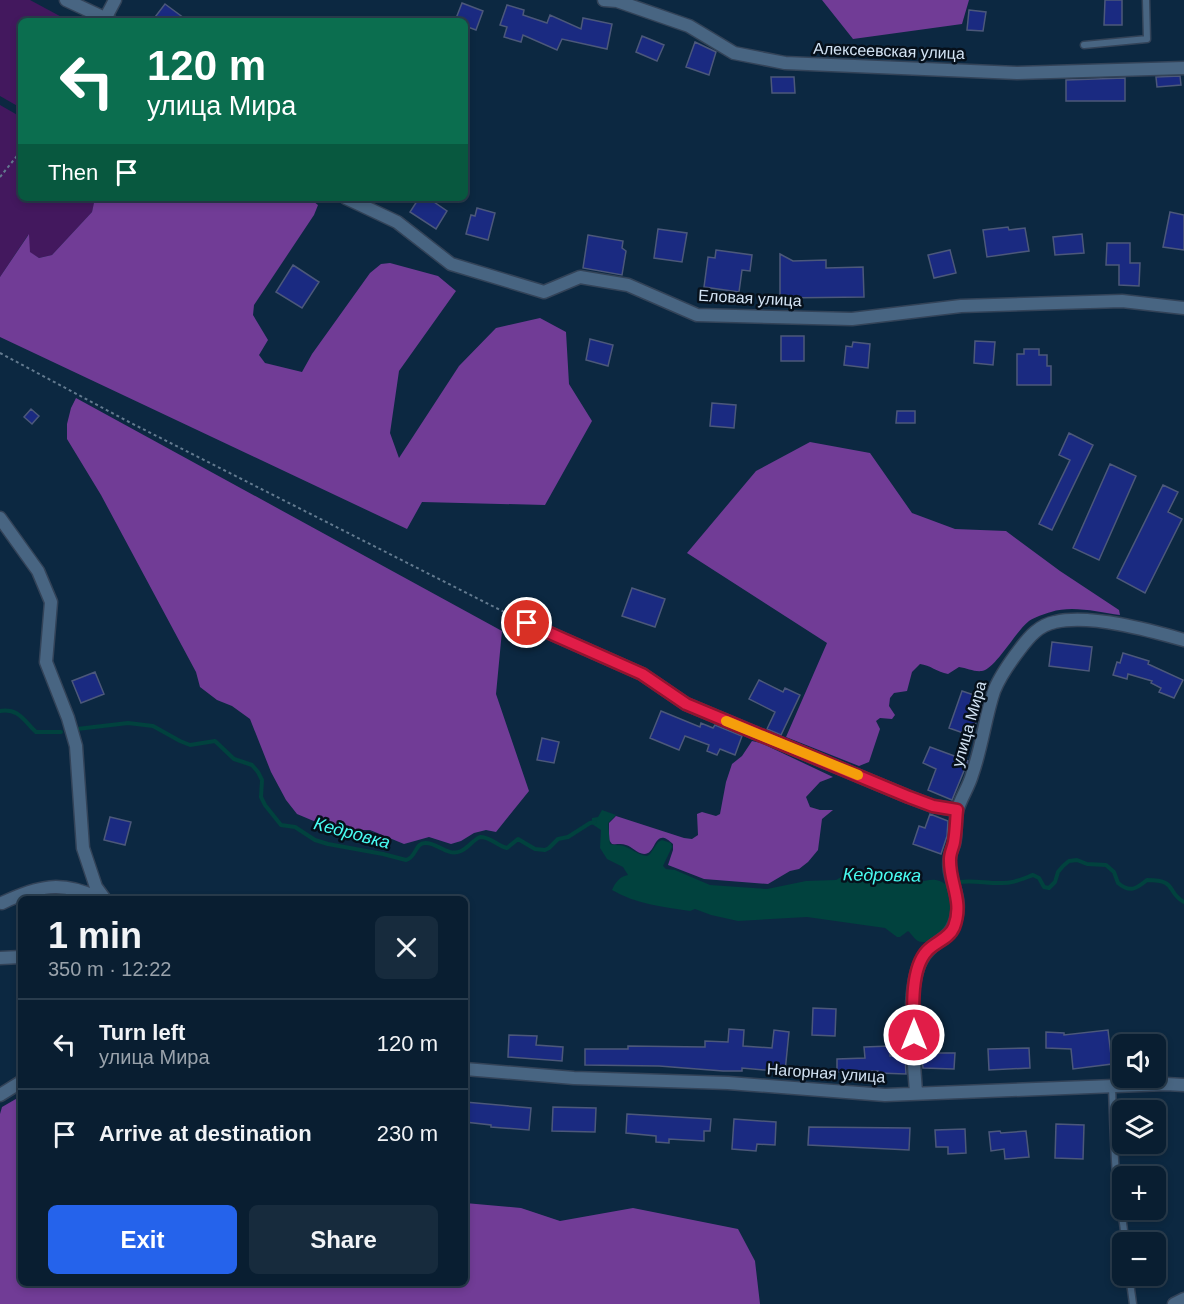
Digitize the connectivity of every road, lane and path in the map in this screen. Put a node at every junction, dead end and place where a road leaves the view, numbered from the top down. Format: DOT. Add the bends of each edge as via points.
graph roads {
  1 [pos="66,0"];
  2 [pos="115,0"];
  3 [pos="604,0"];
  4 [pos="1146,0"];
  5 [pos="107,18"];
  6 [pos="109,18"];
  7 [pos="1084,45"];
  8 [pos="1184,68"];
  9 [pos="18,156"];
  10 [pos="0,177"];
  11 [pos="352,201"];
  12 [pos="1184,308"];
  13 [pos="0,353"];
  14 [pos="0,518"];
  15 [pos="527,623"];
  16 [pos="1184,640"];
  17 [pos="957,810"];
  18 [pos="93,896"];
  19 [pos="103,896"];
  20 [pos="18,903"];
  21 [pos="1,904"];
  22 [pos="18,957"];
  23 [pos="0,958"];
  24 [pos="468,1069"];
  25 [pos="18,1084"];
  26 [pos="1166,1084"];
  27 [pos="1184,1085"];
  28 [pos="1112,1087"];
  29 [pos="1112,1088"];
  30 [pos="916,1093"];
  31 [pos="0,1095"];
  32 [pos="1124,1232"];
  33 [pos="1131,1286"];
  34 [pos="1184,1299"];
  35 [pos="1133,1304"];
  36 [pos="1174,1304"];
  1 -- 5 [label="street"];
  2 -- 6 [label="street"];
  3 -- 8 [label="street, Алексеевская улица" via="689,26 734,52 785,63 1017,73"];
  4 -- 7 [label="lane" via="1147,39"];
  9 -- 10 [label="path"];
  11 -- 12 [label="street, Еловая улица" via="398,222 451,264 544,292 580,277 627,285 697,315 852,319 961,306 1122,301"];
  13 -- 15 [label="path"];
  14 -- 19 [label="street" via="38,571 51,602 46,662 76,746 83,848"];
  15 -- 17 [label="street" via="642,674 686,704 909,797"];
  16 -- 17 [label="street, улица Мира" via="1135,627 1094,622 1055,621 1035,632 1002,674 972,776"];
  17 -- 30 [label="street, улица Мира" via="949,857 957,897 956,920 950,934 927,951 915,977"];
  18 -- 21 [label="street" via="53,887 27,891"];
  20 -- 21 [label="street"];
  22 -- 23 [label="street"];
  24 -- 30 [label="street, Нагорная улица" via="574,1078 765,1085 854,1094"];
  25 -- 31 [label="street"];
  26 -- 27 [label="street, Нагорная улица"];
  28 -- 30 [label="street, Нагорная улица"];
  29 -- 32 [label="lane" via="1116,1177"];
  33 -- 35 [label="lane"];
  34 -- 36 [label="street"];
}
